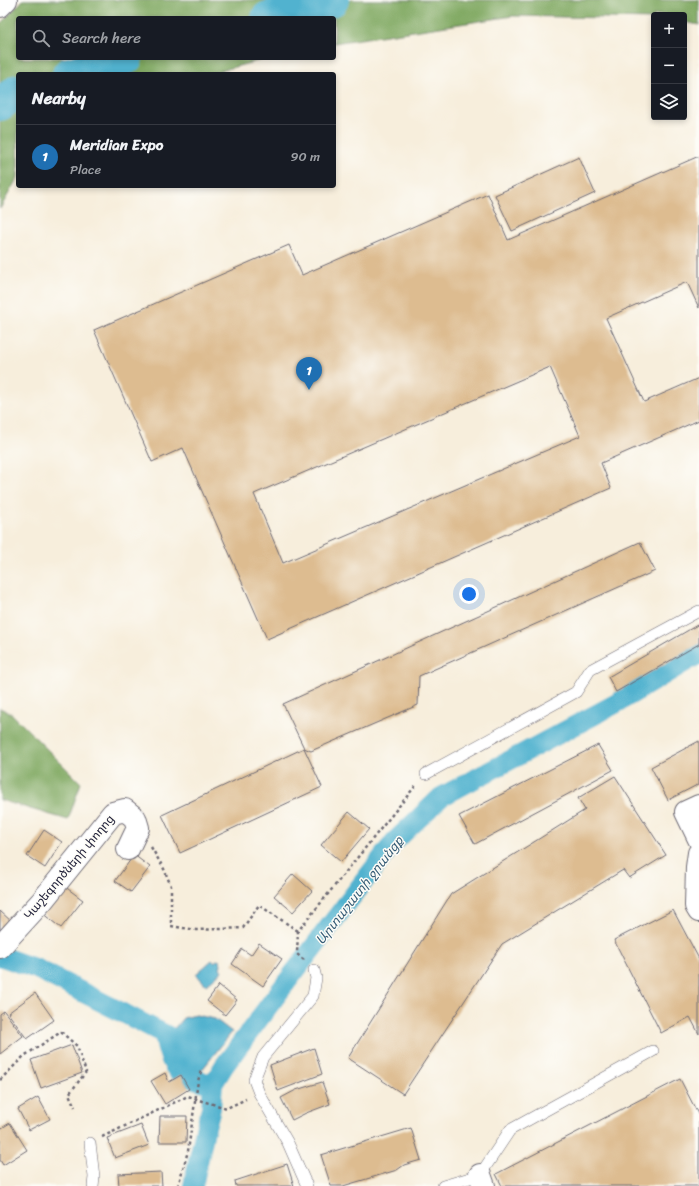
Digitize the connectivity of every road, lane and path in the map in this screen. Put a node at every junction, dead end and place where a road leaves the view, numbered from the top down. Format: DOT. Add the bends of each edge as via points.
graph roads {
  1 [pos="6,0"];
  2 [pos="0,6"];
  3 [pos="699,611"];
  4 [pos="426,774"];
  5 [pos="692,809"];
  6 [pos="699,839"];
  7 [pos="128,849"];
  8 [pos="698,862"];
  9 [pos="164,869"];
  10 [pos="699,911"];
  11 [pos="298,931"];
  12 [pos="0,947"];
  13 [pos="298,954"];
  14 [pos="314,970"];
  15 [pos="653,1051"];
  16 [pos="201,1072"];
  17 [pos="0,1080"];
  18 [pos="259,1093"];
  19 [pos="196,1098"];
  20 [pos="75,1107"];
  21 [pos="90,1143"];
  22 [pos="482,1181"];
  23 [pos="93,1186"];
  24 [pos="178,1186"];
  25 [pos="307,1186"];
  26 [pos="443,1186"];
  1 -- 2 [label="street"];
  3 -- 4 [label="lane" via="590,670 576,692"];
  4 -- 11 [label="path"];
  5 -- 6 [label="street"];
  7 -- 12 [label="street, Կաշեգործների փողոց" via="138,828 135,818 125,810 113,813 42,901"];
  8 -- 10 [label="street" via="696,906"];
  9 -- 11 [label="path" via="171,886 171,926 196,930 242,928 259,905"];
  11 -- 13 [label="path"];
  14 -- 18 [label="lane" via="316,978 313,996 263,1057 254,1080"];
  15 -- 22 [label="lane" via="510,1130"];
  16 -- 19 [label="path"];
  17 -- 20 [label="path" via="24,1056 61,1032 77,1046 86,1072 69,1094"];
  18 -- 19 [label="path" via="227,1108"];
  18 -- 25 [label="lane" via="288,1143"];
  19 -- 21 [label="path" via="188,1096"];
  19 -- 24 [label="path" via="188,1151"];
  21 -- 23 [label="lane"];
  22 -- 26 [label="lane"];
}
